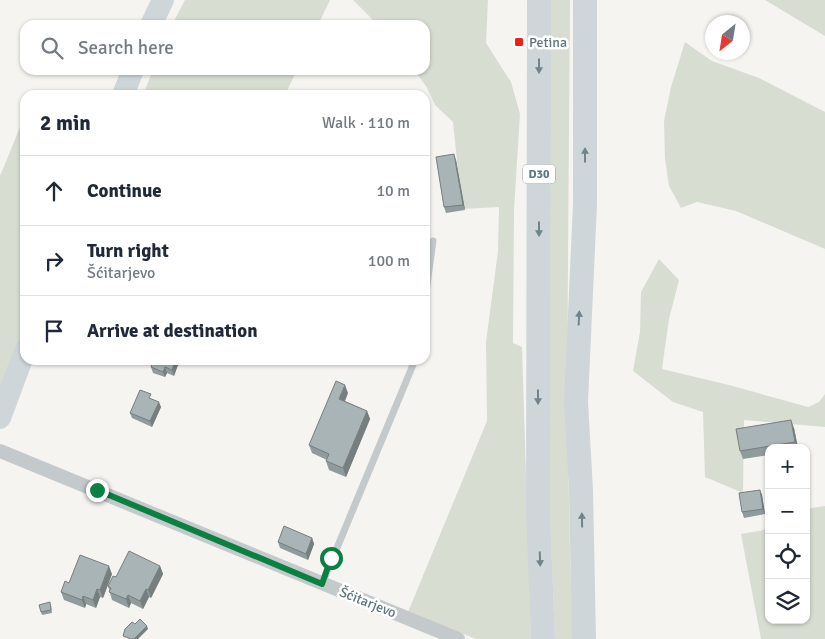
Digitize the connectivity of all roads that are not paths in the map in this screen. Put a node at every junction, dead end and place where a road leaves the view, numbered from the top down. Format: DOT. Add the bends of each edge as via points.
graph roads {
  1 [pos="163,0"];
  2 [pos="540,0"];
  3 [pos="586,0"];
  4 [pos="153,20"];
  5 [pos="131,75"];
  6 [pos="125,90"];
  7 [pos="433,241"];
  8 [pos="430,263"];
  9 [pos="20,364"];
  10 [pos="412,365"];
  11 [pos="0,418"];
  12 [pos="0,451"];
  13 [pos="322,584"];
  14 [pos="458,639"];
  15 [pos="543,639"];
  16 [pos="584,639"];
  1 -- 4 [label="main road"];
  2 -- 15 [label="highway, D30, one-way" via="538,512"];
  16 -- 3 [label="highway, one-way" via="576,402 585,204"];
  5 -- 6 [label="main road"];
  7 -- 8 [label="lane"];
  9 -- 11 [label="main road"];
  10 -- 13 [label="lane"];
  12 -- 13 [label="street, Šćitarjevo"];
  13 -- 14 [label="street, Šćitarjevo"];
}
